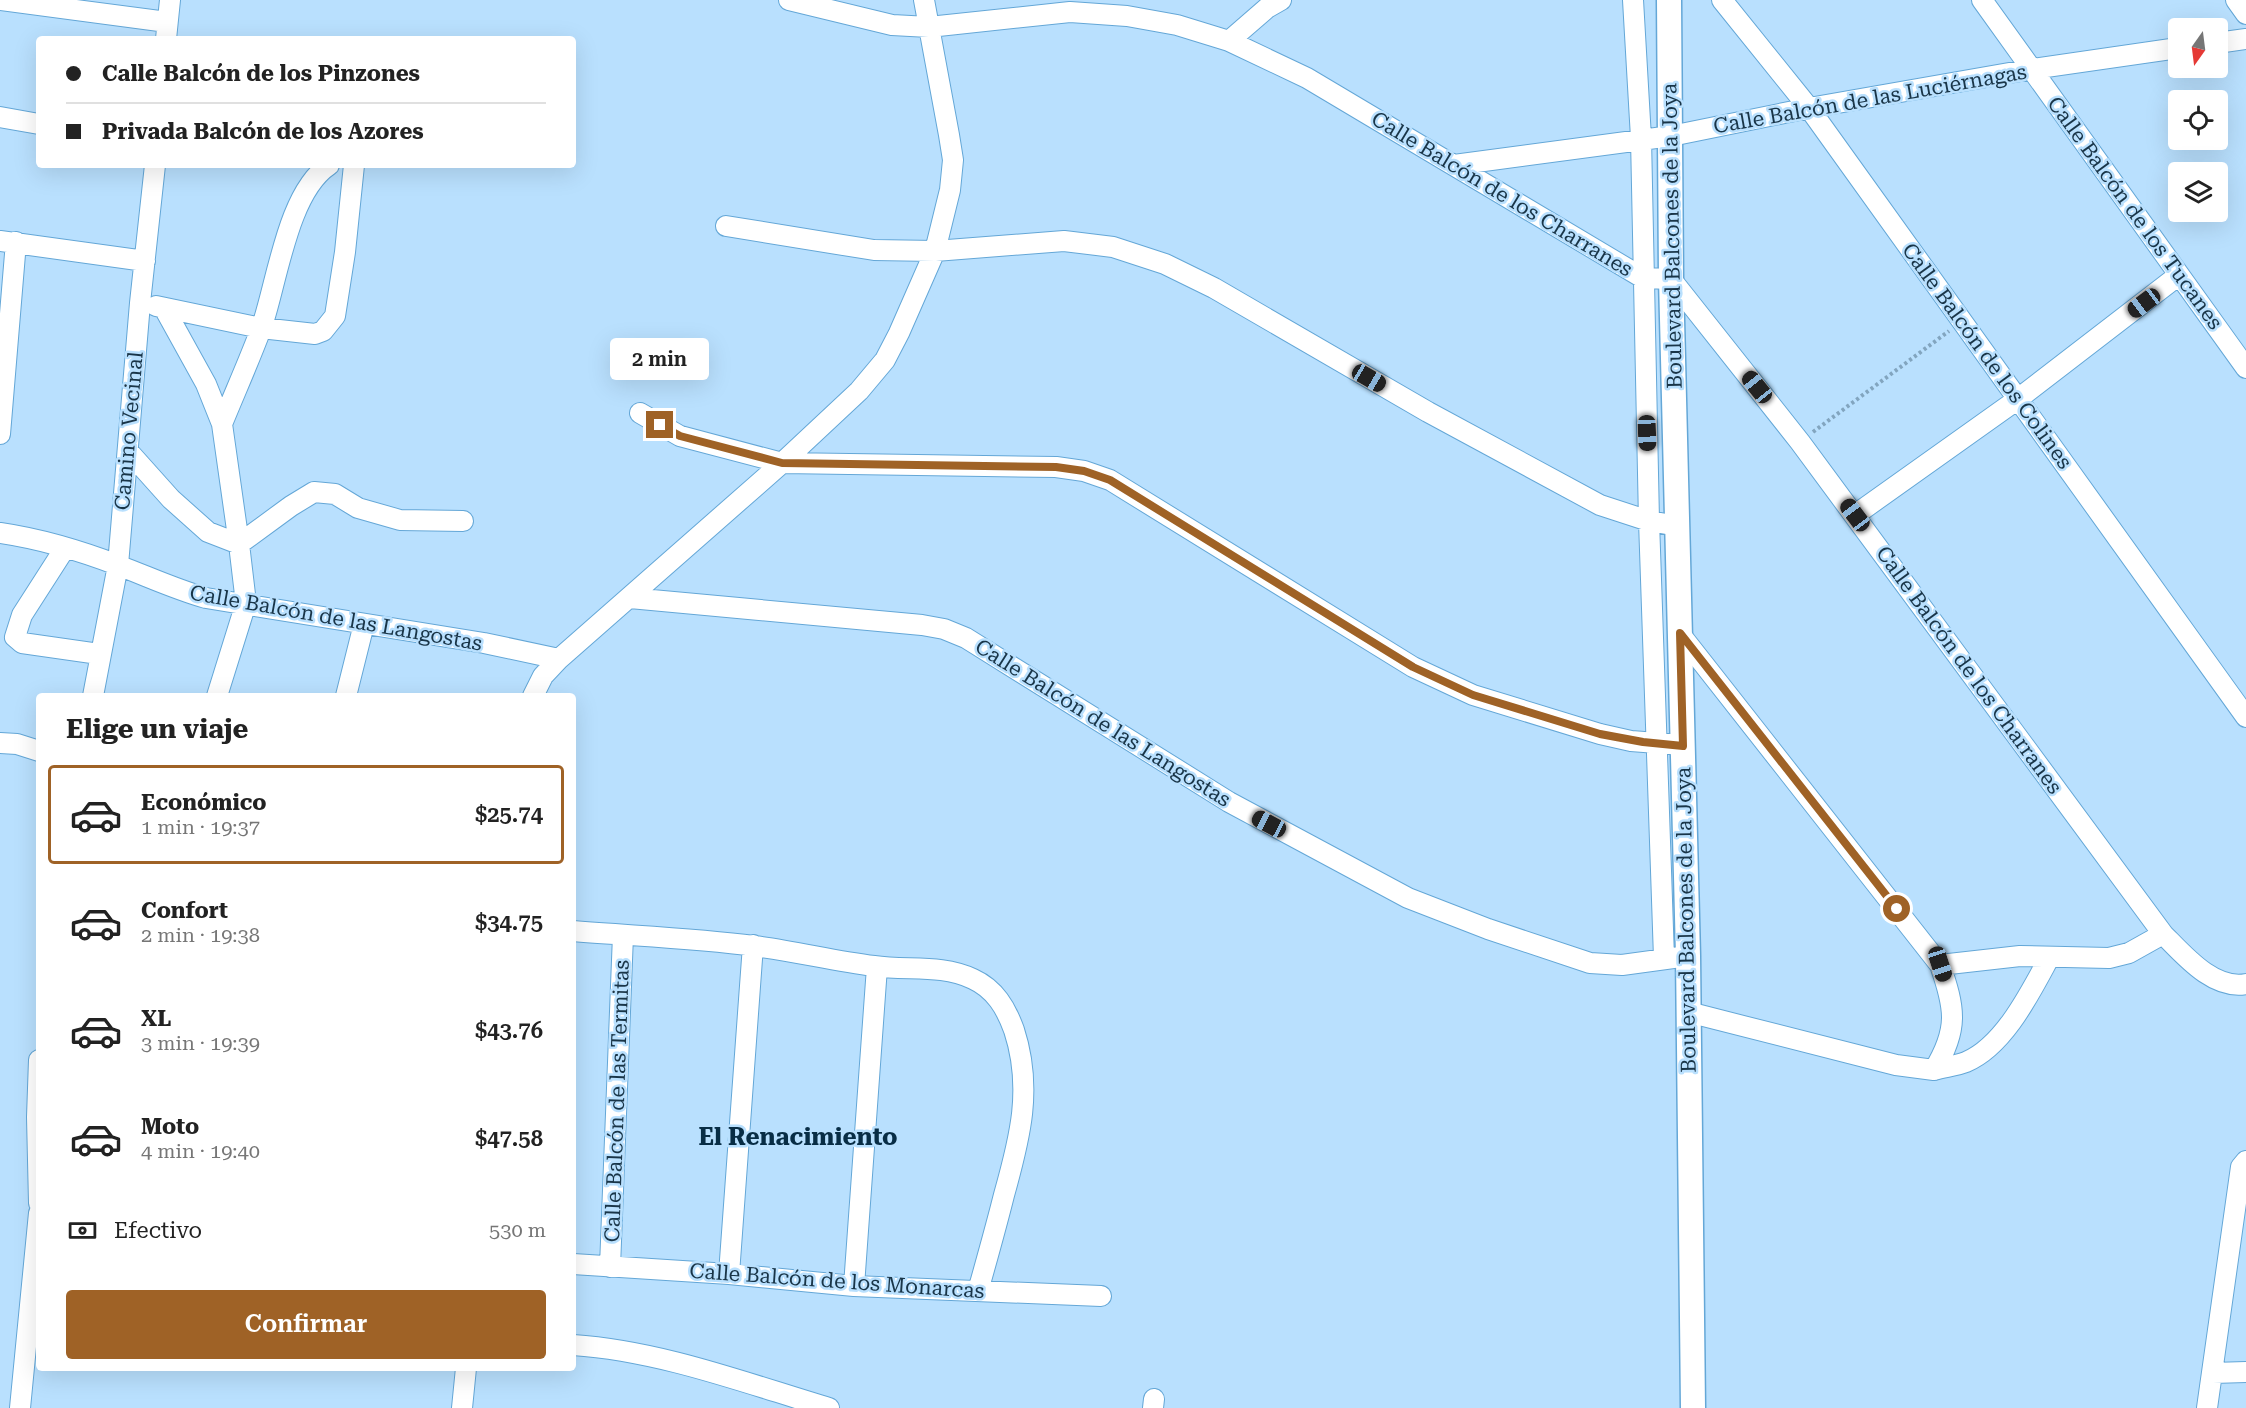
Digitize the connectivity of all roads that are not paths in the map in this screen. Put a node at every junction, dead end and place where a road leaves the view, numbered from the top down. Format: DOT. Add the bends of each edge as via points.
graph roads {
  1 [pos="0,0"];
  2 [pos="170,0"];
  3 [pos="789,0"];
  4 [pos="924,0"];
  5 [pos="1281,0"];
  6 [pos="1633,0"];
  7 [pos="1668,0"];
  8 [pos="1722,0"];
  9 [pos="1982,0"];
  10 [pos="2236,0"];
  11 [pos="2246,14"];
  12 [pos="929,27"];
  13 [pos="167,31"];
  14 [pos="2246,39"];
  15 [pos="1229,41"];
  16 [pos="2228,41"];
  17 [pos="2168,49"];
  18 [pos="2032,69"];
  19 [pos="1809,108"];
  20 [pos="0,117"];
  21 [pos="36,123"];
  22 [pos="1671,136"];
  23 [pos="1641,138"];
  24 [pos="1454,165"];
  25 [pos="155,168"];
  26 [pos="326,168"];
  27 [pos="354,168"];
  28 [pos="726,226"];
  29 [pos="8,241"];
  30 [pos="935,251"];
  31 [pos="145,261"];
  32 [pos="2179,275"];
  33 [pos="1643,279"];
  34 [pos="1671,279"];
  35 [pos="140,303"];
  36 [pos="164,308"];
  37 [pos="261,328"];
  38 [pos="2246,368"];
  39 [pos="2018,399"];
  40 [pos="640,413"];
  41 [pos="222,424"];
  42 [pos="0,434"];
  43 [pos="128,451"];
  44 [pos="782,463"];
  45 [pos="1855,515"];
  46 [pos="463,520"];
  47 [pos="1649,521"];
  48 [pos="1678,526"];
  49 [pos="0,533"];
  50 [pos="239,544"];
  51 [pos="65,548"];
  52 [pos="118,565"];
  53 [pos="630,598"];
  54 [pos="246,603"];
  55 [pos="364,624"];
  56 [pos="1680,633"];
  57 [pos="99,654"];
  58 [pos="559,659"];
  59 [pos="93,693"];
  60 [pos="218,693"];
  61 [pos="347,693"];
  62 [pos="534,693"];
  63 [pos="2246,717"];
  64 [pos="0,743"];
  65 [pos="1656,744"];
  66 [pos="1683,746"];
  67 [pos="36,750"];
  68 [pos="576,931"];
  69 [pos="2163,934"];
  70 [pos="623,935"];
  71 [pos="753,945"];
  72 [pos="1688,956"];
  73 [pos="1664,958"];
  74 [pos="2049,958"];
  75 [pos="1940,964"];
  76 [pos="877,967"];
  77 [pos="2246,985"];
  78 [pos="1688,1012"];
  79 [pos="1934,1070"];
  80 [pos="2244,1164"];
  81 [pos="36,1244"];
  82 [pos="576,1264"];
  83 [pos="610,1267"];
  84 [pos="729,1274"];
  85 [pos="854,1286"];
  86 [pos="978,1291"];
  87 [pos="1101,1296"];
  88 [pos="576,1345"];
  89 [pos="466,1371"];
  90 [pos="2246,1372"];
  91 [pos="2213,1373"];
  92 [pos="20,1408"];
  93 [pos="462,1408"];
  94 [pos="829,1408"];
  95 [pos="1693,1408"];
  96 [pos="2207,1408"];
  1 -- 13 [label="street"];
  2 -- 13 [label="street"];
  3 -- 12 [label="street, Calle Balcón de los Charranes" via="892,25"];
  4 -- 12 [label="street"];
  5 -- 15 [label="street"];
  6 -- 23 [label="street, Boulevard Balcones de la Joya"];
  7 -- 22 [label="street, Boulevard Balcones de la Joya"];
  8 -- 19 [label="street, Calle Balcón de los Colines"];
  9 -- 18 [label="street, Calle Balcón de los Tucanes"];
  10 -- 11 [label="street"];
  12 -- 15 [label="street, Calle Balcón de los Charranes" via="1070,12 1137,17"];
  12 -- 30 [label="street" via="953,160"];
  14 -- 16 [label="street"];
  15 -- 24 [label="street, Calle Balcón de los Charranes" via="1307,78"];
  17 -- 18 [label="street, Calle Balcón de las Luciérnagas"];
  18 -- 19 [label="street, Calle Balcón de las Luciérnagas"];
  18 -- 32 [label="street, Calle Balcón de los Tucanes"];
  19 -- 22 [label="street, Calle Balcón de las Luciérnagas"];
  19 -- 39 [label="street, Calle Balcón de los Colines"];
  20 -- 21 [label="street"];
  22 -- 23 [label="street, Calle Balcón de las Luciérnagas"];
  22 -- 34 [label="street, Boulevard Balcones de la Joya"];
  23 -- 24 [label="street, Calle Balcón de las Luciérnagas"];
  23 -- 33 [label="street, Boulevard Balcones de la Joya"];
  24 -- 33 [label="street, Calle Balcón de los Charranes"];
  25 -- 31 [label="street, Camino Vecinal"];
  26 -- 37 [label="street" via="312,182 296,212"];
  27 -- 37 [label="street" via="345,252 330,326 315,334"];
  28 -- 30 [label="street" via="874,250"];
  29 -- 31 [label="street"];
  29 -- 42 [label="street"];
  30 -- 44 [label="street" via="899,333 878,369"];
  30 -- 47 [label="street" via="1064,241 1113,247 1166,264 1600,505"];
  31 -- 35 [label="street, Camino Vecinal"];
  32 -- 38 [label="street, Calle Balcón de los Tucanes"];
  32 -- 39 [label="street"];
  33 -- 34 [label="street, Calle Balcón de los Charranes"];
  33 -- 47 [label="street, Boulevard Balcones de la Joya"];
  34 -- 45 [label="street, Calle Balcón de los Charranes"];
  34 -- 48 [label="street, Boulevard Balcones de la Joya"];
  35 -- 36 [label="street"];
  35 -- 43 [label="street, Camino Vecinal"];
  36 -- 37 [label="street"];
  36 -- 41 [label="street" via="206,384"];
  37 -- 41 [label="street"];
  39 -- 45 [label="street"];
  39 -- 63 [label="street, Calle Balcón de los Colines"];
  40 -- 44 [label="street" via="680,436"];
  41 -- 50 [label="street"];
  43 -- 50 [label="street" via="171,499 208,532"];
  43 -- 52 [label="street, Camino Vecinal"];
  44 -- 53 [label="street"];
  44 -- 65 [label="street" via="1056,467 1084,471 1110,480 1423,672 1484,699 1600,734"];
  45 -- 69 [label="street, Calle Balcón de los Charranes"];
  46 -- 50 [label="street" via="400,520 358,508 335,494 314,492"];
  47 -- 48 [label="street"];
  47 -- 65 [label="street, Boulevard Balcones de la Joya"];
  48 -- 56 [label="street, Boulevard Balcones de la Joya"];
  49 -- 51 [label="street, Calle Balcón de las Langostas"];
  50 -- 54 [label="street"];
  51 -- 52 [label="street, Calle Balcón de las Langostas"];
  51 -- 57 [label="street" via="22,615 15,637 22,644"];
  52 -- 54 [label="street, Calle Balcón de las Langostas" via="186,592"];
  52 -- 57 [label="street, Camino Vecinal"];
  53 -- 58 [label="street"];
  53 -- 73 [label="street, Calle Balcón de las Langostas" via="944,629 966,638 1229,802 1408,898 1590,963 1622,965"];
  54 -- 55 [label="street, Calle Balcón de las Langostas"];
  54 -- 60 [label="street"];
  55 -- 58 [label="street, Calle Balcón de las Langostas"];
  55 -- 61 [label="street"];
  56 -- 66 [label="street, Boulevard Balcones de la Joya"];
  56 -- 75 [label="street"];
  57 -- 59 [label="street, Camino Vecinal"];
  58 -- 62 [label="street" via="543,676"];
  64 -- 67 [label="street"];
  65 -- 66 [label="street"];
  65 -- 73 [label="street, Boulevard Balcones de la Joya"];
  66 -- 72 [label="street, Boulevard Balcones de la Joya"];
  68 -- 70 [label="street"];
  69 -- 74 [label="street" via="2129,953 2109,958"];
  69 -- 77 [label="street, Calle Balcón de los Charranes" via="2214,978 2230,985"];
  70 -- 71 [label="street"];
  70 -- 83 [label="street, Calle Balcón de las Termitas"];
  71 -- 76 [label="street"];
  71 -- 84 [label="street"];
  72 -- 73 [label="street, Calle Balcón de las Langostas"];
  72 -- 78 [label="street, Boulevard Balcones de la Joya"];
  74 -- 75 [label="street" via="2020,956"];
  74 -- 79 [label="street" via="2008,1025 1985,1050 1966,1062"];
  75 -- 79 [label="street" via="1953,1016 1944,1053"];
  76 -- 85 [label="street"];
  76 -- 86 [label="street" via="926,968 973,979 1002,1003 1018,1044 1023,1073 1020,1138"];
  78 -- 79 [label="street" via="1896,1065"];
  78 -- 95 [label="street, Boulevard Balcones de la Joya"];
  80 -- 91 [label="street"];
  81 -- 92 [label="street"];
  82 -- 83 [label="street, Calle Balcón de los Monarcas"];
  83 -- 84 [label="street, Calle Balcón de los Monarcas"];
  84 -- 85 [label="street, Calle Balcón de los Monarcas"];
  85 -- 86 [label="street, Calle Balcón de los Monarcas"];
  86 -- 87 [label="street, Calle Balcón de los Monarcas"];
  88 -- 94 [label="street" via="668,1360"];
  89 -- 93 [label="street"];
  90 -- 91 [label="street"];
  91 -- 96 [label="street"];
}
